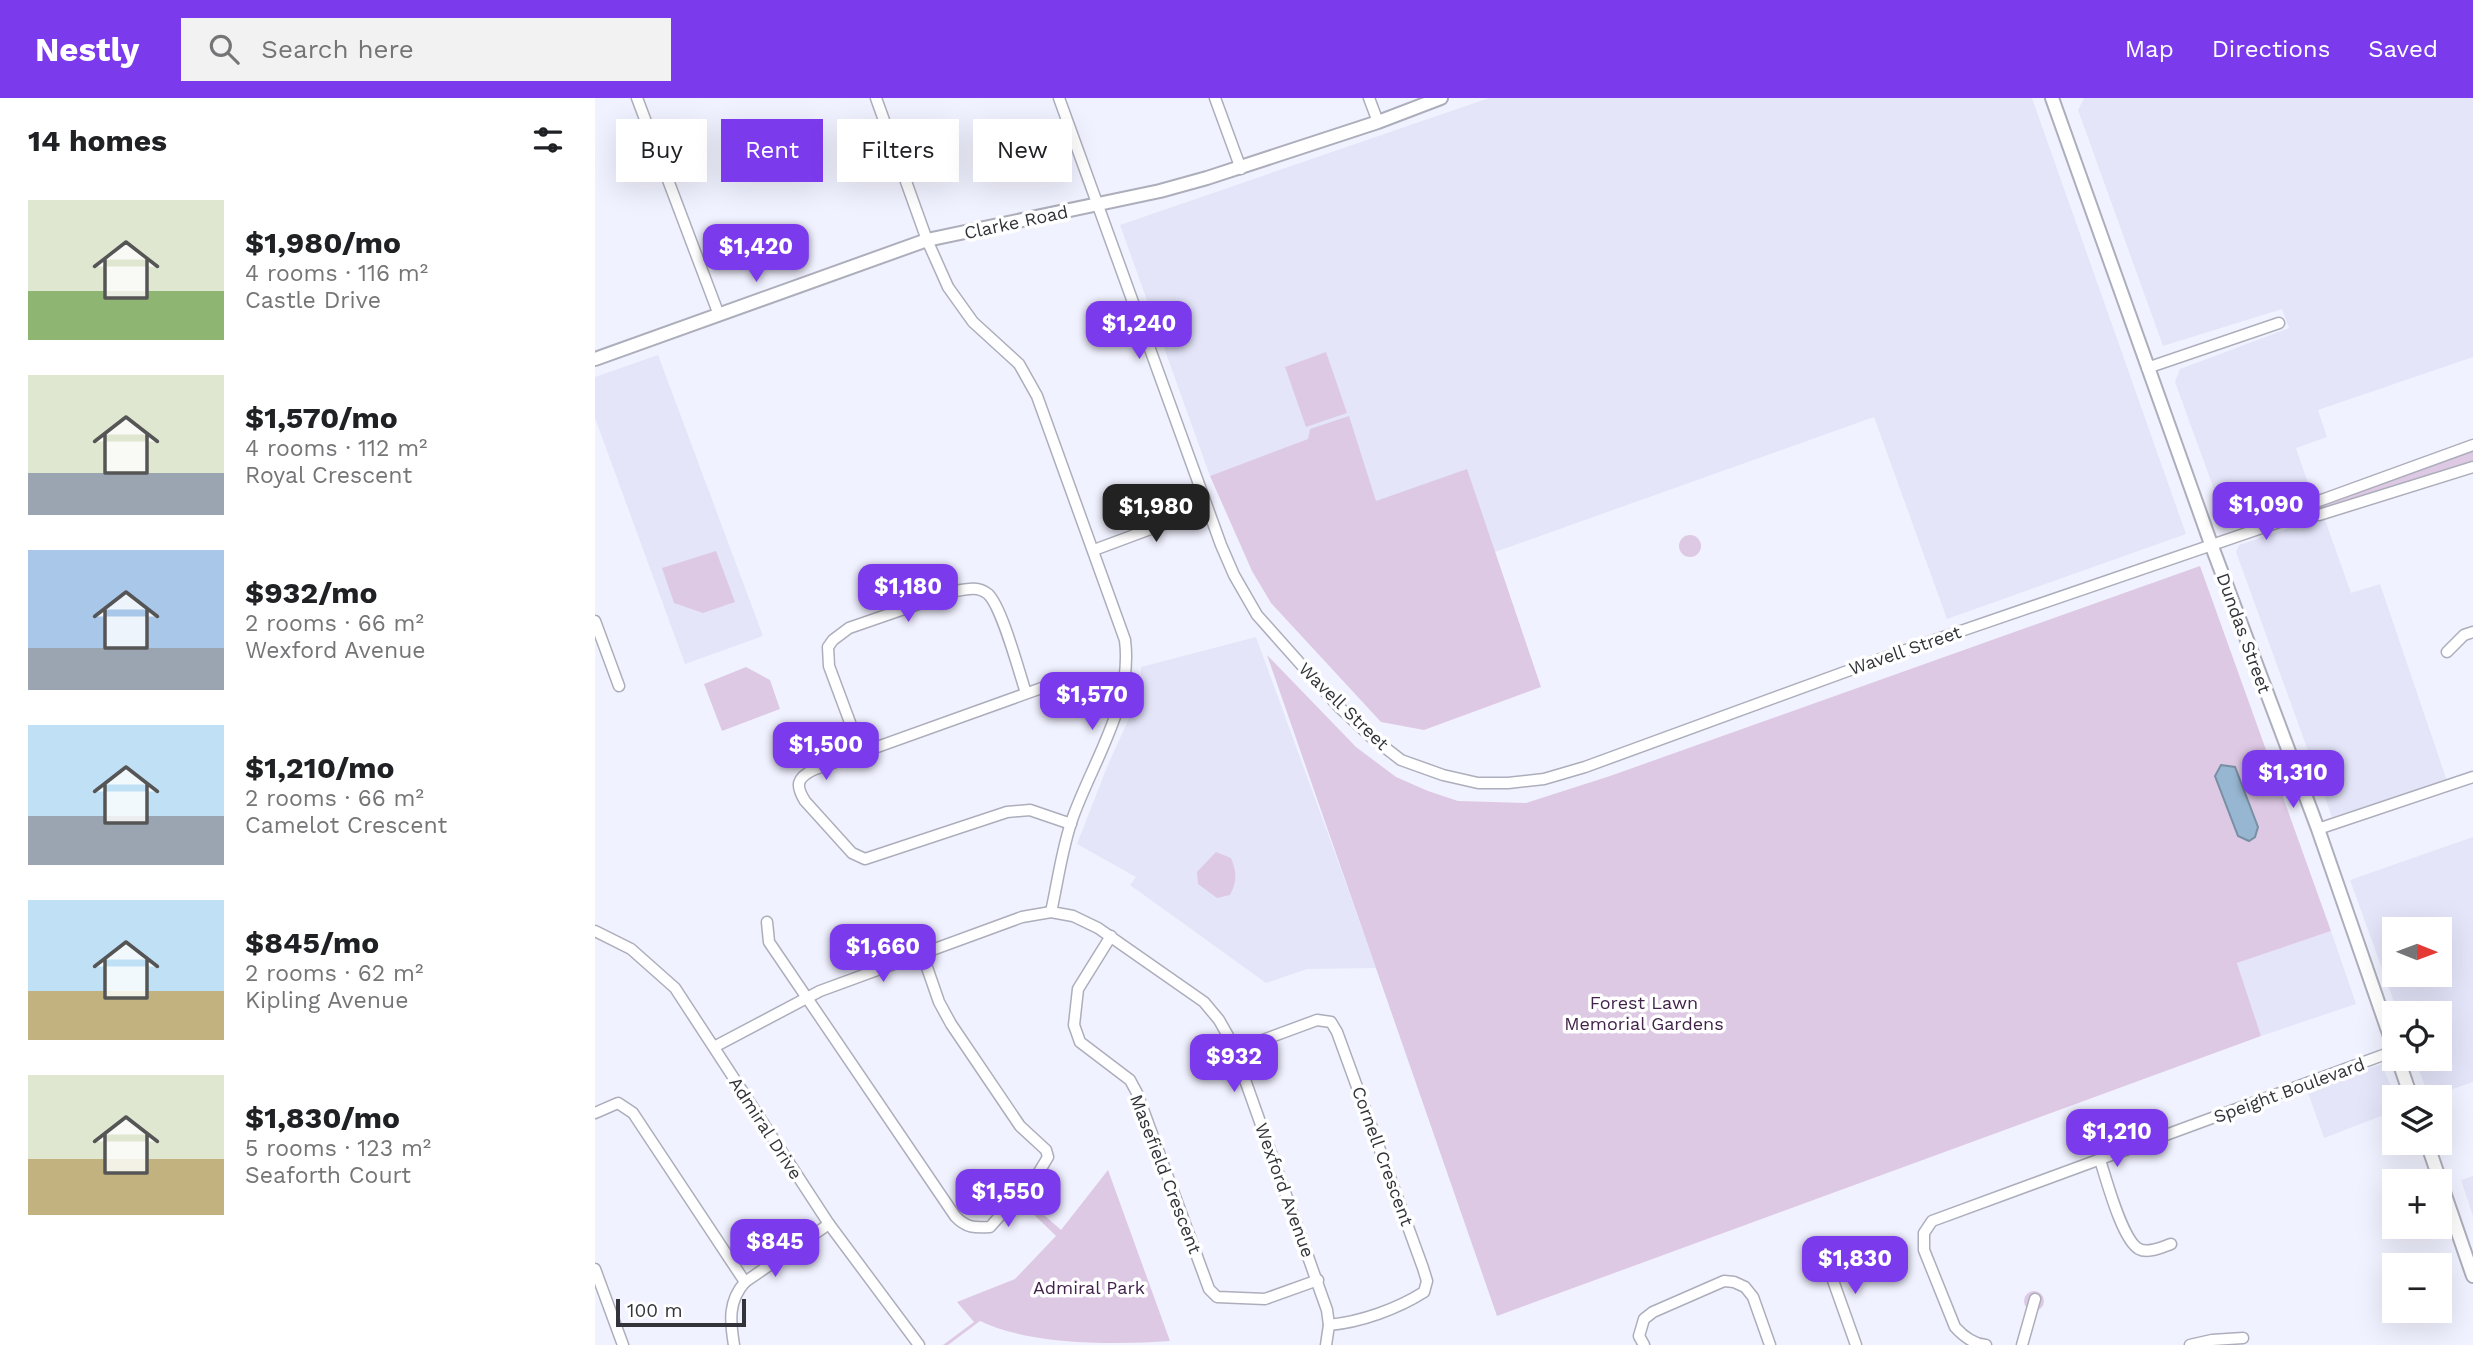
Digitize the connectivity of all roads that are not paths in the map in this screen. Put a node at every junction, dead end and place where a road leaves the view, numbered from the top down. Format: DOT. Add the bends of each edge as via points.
graph roads {
  1 [pos="637,98"];
  2 [pos="876,98"];
  3 [pos="1059,98"];
  4 [pos="1215,98"];
  5 [pos="1369,98"];
  6 [pos="1441,98"];
  7 [pos="2052,98"];
  8 [pos="1378,122"];
  9 [pos="1241,169"];
  10 [pos="1100,204"];
  11 [pos="927,240"];
  12 [pos="719,315"];
  13 [pos="2279,323"];
  14 [pos="595,359"];
  15 [pos="2147,368"];
  16 [pos="2473,445"];
  17 [pos="2473,467"];
  18 [pos="1207,508"];
  19 [pos="2311,511"];
  20 [pos="2211,544"];
  21 [pos="1094,550"];
  22 [pos="596,627"];
  23 [pos="2473,632"];
  24 [pos="2447,652"];
  25 [pos="619,686"];
  26 [pos="1026,693"];
  27 [pos="1123,695"];
  28 [pos="861,752"];
  29 [pos="2473,777"];
  30 [pos="1071,824"];
  31 [pos="2318,829"];
  32 [pos="1051,912"];
  33 [pos="767,922"];
  34 [pos="595,931"];
  35 [pos="1111,936"];
  36 [pos="922,953"];
  37 [pos="808,999"];
  38 [pos="2382,1015"];
  39 [pos="714,1047"];
  40 [pos="1236,1049"];
  41 [pos="2382,1054"];
  42 [pos="595,1113"];
  43 [pos="2431,1155"];
  44 [pos="2099,1160"];
  45 [pos="829,1224"];
  46 [pos="2171,1244"];
  47 [pos="1825,1258"];
  48 [pos="595,1269"];
  49 [pos="2473,1276"];
  50 [pos="1318,1280"];
  51 [pos="745,1282"];
  52 [pos="2035,1299"];
  53 [pos="1329,1325"];
  54 [pos="2243,1338"];
  55 [pos="623,1345"];
  56 [pos="734,1345"];
  57 [pos="919,1345"];
  58 [pos="1325,1345"];
  59 [pos="1644,1345"];
  60 [pos="1770,1345"];
  61 [pos="1856,1345"];
  62 [pos="1986,1345"];
  63 [pos="2022,1345"];
  64 [pos="2190,1345"];
  1 -- 12 [label="street"];
  2 -- 11 [label="street"];
  3 -- 10 [label="street, Wavell Street"];
  4 -- 9 [label="street"];
  5 -- 8 [label="street"];
  6 -- 8 [label="main road, Clarke Road"];
  7 -- 15 [label="main road, Dundas Street"];
  8 -- 9 [label="main road, Clarke Road"];
  9 -- 10 [label="main road, Clarke Road"];
  10 -- 11 [label="main road, Clarke Road"];
  10 -- 18 [label="street, Wavell Street"];
  11 -- 12 [label="main road, Clarke Road"];
  11 -- 21 [label="street" via="948,287 973,322 1019,364 1037,396"];
  12 -- 14 [label="main road, Clarke Road"];
  13 -- 15 [label="street"];
  15 -- 20 [label="main road, Dundas Street"];
  16 -- 19 [label="street" via="2316,502"];
  17 -- 19 [label="street" via="2319,515"];
  18 -- 20 [label="street, Wavell Street" via="1234,575 1257,615 1338,706 1401,760 1478,783 1544,779 1585,767"];
  18 -- 21 [label="street"];
  19 -- 20 [label="street, Wavell Street"];
  20 -- 31 [label="main road, Dundas Street"];
  21 -- 27 [label="street" via="1125,640 1128,661"];
  22 -- 25 [label="street"];
  23 -- 24 [label="street"];
  26 -- 27 [label="street" via="1049,685 1072,685"];
  26 -- 28 [label="street"];
  26 -- 28 [label="street" via="995,604 982,591 956,591 849,628 828,648 829,666"];
  27 -- 30 [label="street"];
  28 -- 30 [label="street" via="803,775 799,792 852,853 865,859 1007,812 1030,810"];
  29 -- 31 [label="street"];
  30 -- 32 [label="street"];
  31 -- 38 [label="main road, Dundas Street"];
  32 -- 35 [label="street, Wexford Avenue" via="1073,916"];
  32 -- 36 [label="street, Wexford Avenue" via="1022,917"];
  33 -- 37 [label="street" via="769,942"];
  34 -- 39 [label="street, Admiral Drive" via="631,949 675,988"];
  35 -- 40 [label="street, Wexford Avenue" via="1204,1002"];
  35 -- 50 [label="street, Masefield Crescent" via="1078,989 1074,1025 1080,1042 1130,1080 1137,1093 1209,1289 1217,1297 1265,1299"];
  36 -- 37 [label="street, Wexford Avenue"];
  36 -- 37 [label="street" via="951,1024 1020,1126 1048,1157 990,1227 972,1228 955,1216"];
  37 -- 39 [label="street, Wexford Avenue"];
  39 -- 45 [label="street, Admiral Drive"];
  40 -- 50 [label="street, Wexford Avenue"];
  40 -- 53 [label="street, Cornell Crescent" via="1317,1020 1331,1022 1423,1268 1427,1281 1418,1296 1348,1323"];
  41 -- 44 [label="street, Speight Boulevard"];
  42 -- 51 [label="street" via="618,1103 633,1113"];
  43 -- 49 [label="main road"];
  44 -- 46 [label="street" via="2128,1238 2139,1249 2149,1251"];
  44 -- 62 [label="street, Speight Boulevard" via="1932,1221 1924,1233 1924,1250 1955,1328 1965,1338"];
  45 -- 51 [label="street"];
  45 -- 57 [label="street, Admiral Drive"];
  47 -- 61 [label="street"];
  48 -- 55 [label="street"];
  50 -- 53 [label="street, Wexford Avenue"];
  51 -- 56 [label="street" via="736,1292 730,1319"];
  52 -- 63 [label="street"];
  53 -- 58 [label="street, Wexford Avenue"];
  54 -- 64 [label="street"];
  59 -- 60 [label="street" via="1639,1336 1644,1319 1724,1281 1745,1287 1753,1297"];
}
